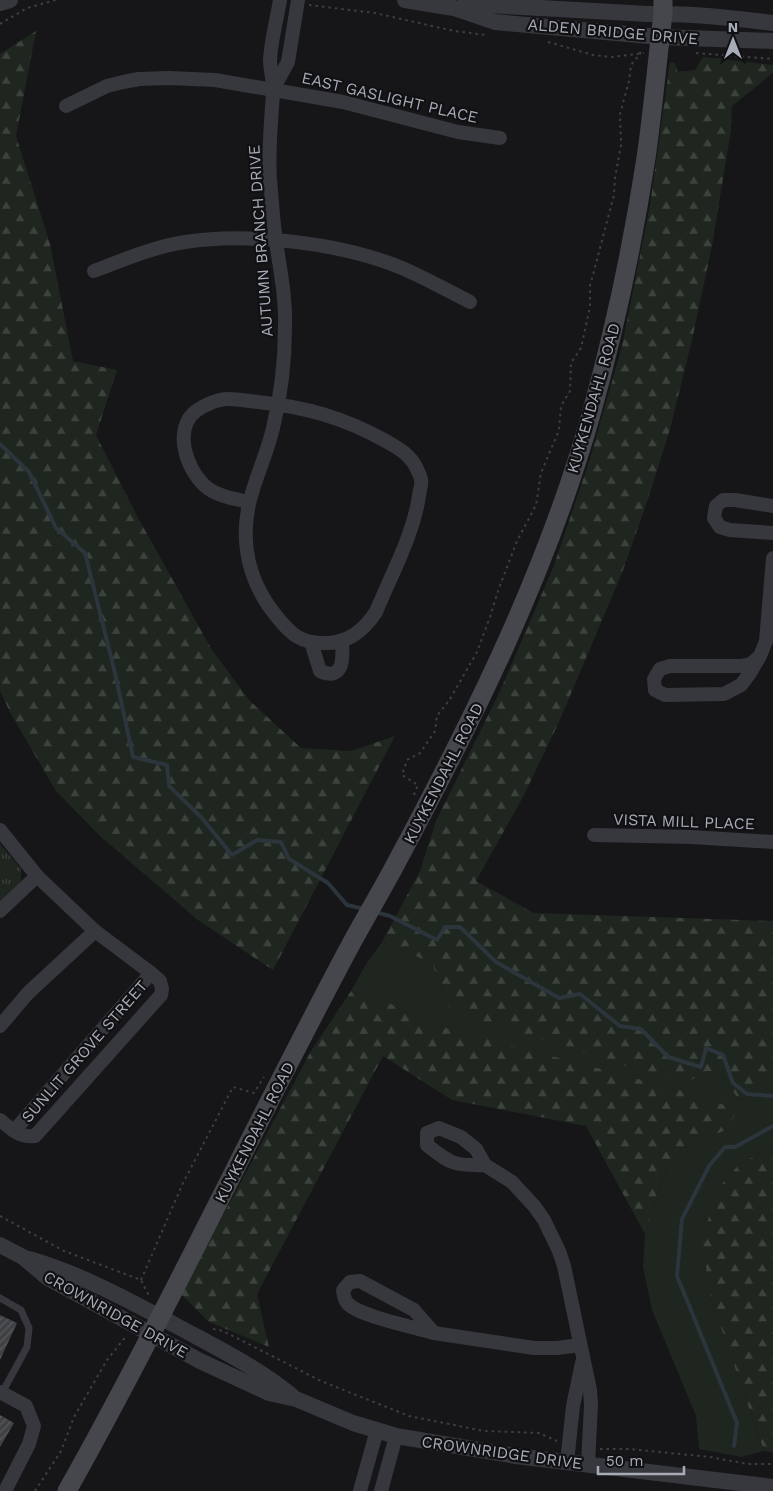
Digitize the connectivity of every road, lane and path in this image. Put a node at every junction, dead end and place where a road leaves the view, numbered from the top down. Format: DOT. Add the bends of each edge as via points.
graph roads {
  1 [pos="10,0"];
  2 [pos="56,0"];
  3 [pos="280,0"];
  4 [pos="298,0"];
  5 [pos="405,0"];
  6 [pos="0,4"];
  7 [pos="456,4"];
  8 [pos="663,7"];
  9 [pos="773,23"];
  10 [pos="0,24"];
  11 [pos="660,37"];
  12 [pos="773,41"];
  13 [pos="640,54"];
  14 [pos="273,89"];
  15 [pos="66,106"];
  16 [pos="500,138"];
  17 [pos="276,240"];
  18 [pos="94,271"];
  19 [pos="470,302"];
  20 [pos="278,404"];
  21 [pos="249,502"];
  22 [pos="773,506"];
  23 [pos="773,533"];
  24 [pos="773,558"];
  25 [pos="342,640"];
  26 [pos="311,642"];
  27 [pos="760,656"];
  28 [pos="411,802"];
  29 [pos="0,830"];
  30 [pos="594,835"];
  31 [pos="773,842"];
  32 [pos="37,876"];
  33 [pos="0,911"];
  34 [pos="95,931"];
  35 [pos="151,972"];
  36 [pos="0,1026"];
  37 [pos="264,1076"];
  38 [pos="0,1120"];
  39 [pos="14,1131"];
  40 [pos="485,1165"];
  41 [pos="0,1216"];
  42 [pos="0,1244"];
  43 [pos="23,1257"];
  44 [pos="140,1280"];
  45 [pos="0,1298"];
  46 [pos="142,1308"];
  47 [pos="159,1317"];
  48 [pos="133,1325"];
  49 [pos="208,1328"];
  50 [pos="434,1333"];
  51 [pos="150,1334"];
  52 [pos="580,1345"];
  53 [pos="583,1360"];
  54 [pos="1,1393"];
  55 [pos="296,1399"];
  56 [pos="376,1430"];
  57 [pos="396,1436"];
  58 [pos="569,1445"];
  59 [pos="589,1456"];
  60 [pos="567,1462"];
  61 [pos="773,1464"];
  62 [pos="767,1488"];
  63 [pos="5,1491"];
  64 [pos="35,1491"];
  65 [pos="67,1491"];
  66 [pos="360,1491"];
  67 [pos="381,1491"];
  1 -- 6 [label="street"];
  2 -- 10 [label="path" via="27,8"];
  3 -- 14 [label="street, AUTUMN BRANCH DRIVE" via="270,60"];
  4 -- 14 [label="street, AUTUMN BRANCH DRIVE" via="288,62"];
  5 -- 7 [label="street, ALDEN BRIDGE DRIVE"];
  7 -- 8 [label="street, ALDEN BRIDGE DRIVE" via="648,14"];
  7 -- 11 [label="street, ALDEN BRIDGE DRIVE" via="495,22"];
  8 -- 9 [label="street, ALDEN BRIDGE DRIVE"];
  8 -- 11 [label="main road, KUYKENDAHL ROAD"];
  11 -- 12 [label="street, ALDEN BRIDGE DRIVE"];
  11 -- 47 [label="main road, KUYKENDAHL ROAD" via="646,157 623,287 592,412 562,506 528,595 452,758 350,946"];
  13 -- 28 [label="path" via="631,64 620,114 621,145 614,196 590,286 590,307 581,348 571,363 570,391 560,406 559,430 541,473 536,505 517,541 477,652 437,716 435,731 420,753 407,760 402,775 418,785"];
  14 -- 15 [label="street, EAST GASLIGHT PLACE" via="215,80 139,79 107,86"];
  14 -- 16 [label="street, EAST GASLIGHT PLACE" via="343,102 458,132"];
  14 -- 17 [label="street, AUTUMN BRANCH DRIVE" via="269,157"];
  17 -- 18 [label="street" via="210,239 183,243"];
  17 -- 19 [label="street" via="344,251 401,268"];
  17 -- 20 [label="street, AUTUMN BRANCH DRIVE" via="286,311 284,369"];
  20 -- 21 [label="street, AUTUMN BRANCH DRIVE" via="270,441"];
  20 -- 21 [label="street" via="227,399 214,401 195,411 184,428 185,451 195,474 205,486"];
  20 -- 25 [label="street, AUTUMN BRANCH DRIVE" via="324,414 364,429 404,451 422,479 418,505 379,603 368,624 349,639"];
  21 -- 26 [label="street, AUTUMN BRANCH DRIVE" via="245,539 249,565 260,594 288,630 298,639"];
  22 -- 23 [label="street" via="723,500 716,506 714,518 720,526 730,530"];
  24 -- 27 [label="street" via="766,641"];
  25 -- 26 [label="street, AUTUMN BRANCH DRIVE" via="326,644"];
  25 -- 26 [label="street" via="343,661 337,671 331,673 320,671"];
  27 -- 27 [label="street" via="751,664 741,666 670,666 660,669 654,679 655,690 665,695 724,694 741,685"];
  29 -- 32 [label="street"];
  30 -- 31 [label="street, VISTA MILL PLACE"];
  32 -- 33 [label="street"];
  32 -- 34 [label="street"];
  34 -- 35 [label="street"];
  34 -- 36 [label="street" via="28,993"];
  35 -- 39 [label="street, SUNLIT GROVE STREET"];
  35 -- 39 [label="street, SUNLIT GROVE STREET" via="160,981 161,995 35,1136 28,1137"];
  37 -- 44 [label="path" via="254,1092 233,1087 183,1183"];
  38 -- 39 [label="street"];
  40 -- 52 [label="street" via="524,1194 552,1235 564,1266"];
  41 -- 44 [label="path" via="64,1251"];
  42 -- 43 [label="street, CROWNRIDGE DRIVE"];
  43 -- 46 [label="street, CROWNRIDGE DRIVE" via="54,1266"];
  43 -- 48 [label="street, CROWNRIDGE DRIVE" via="48,1278"];
  44 -- 46 [label="path" via="149,1296"];
  45 -- 54 [label="lane" via="21,1310 29,1328 27,1346"];
  46 -- 47 [label="street, CROWNRIDGE DRIVE"];
  47 -- 51 [label="main road, KUYKENDAHL ROAD"];
  47 -- 55 [label="street, CROWNRIDGE DRIVE" via="273,1380"];
  48 -- 51 [label="street, CROWNRIDGE DRIVE"];
  48 -- 64 [label="path" via="107,1360 74,1417 61,1451"];
  49 -- 58 [label="path" via="224,1331 321,1381 409,1416 484,1431 539,1433"];
  50 -- 50 [label="street" via="414,1310 371,1286 360,1281 350,1282 343,1290 344,1299 350,1306"];
  50 -- 52 [label="street" via="534,1348"];
  51 -- 55 [label="street, CROWNRIDGE DRIVE" via="269,1393"];
  51 -- 65 [label="main road, KUYKENDAHL ROAD"];
  52 -- 53 [label="street"];
  53 -- 58 [label="street"];
  53 -- 59 [label="street" via="591,1405"];
  54 -- 63 [label="street" via="26,1406 34,1426 29,1444"];
  55 -- 56 [label="street, CROWNRIDGE DRIVE"];
  56 -- 57 [label="street, CROWNRIDGE DRIVE"];
  56 -- 66 [label="street"];
  57 -- 60 [label="street, CROWNRIDGE DRIVE"];
  57 -- 67 [label="street"];
  58 -- 60 [label="street"];
  59 -- 60 [label="street, CROWNRIDGE DRIVE"];
  59 -- 61 [label="path" via="630,1449 746,1464"];
  59 -- 62 [label="street, CROWNRIDGE DRIVE"];
}
